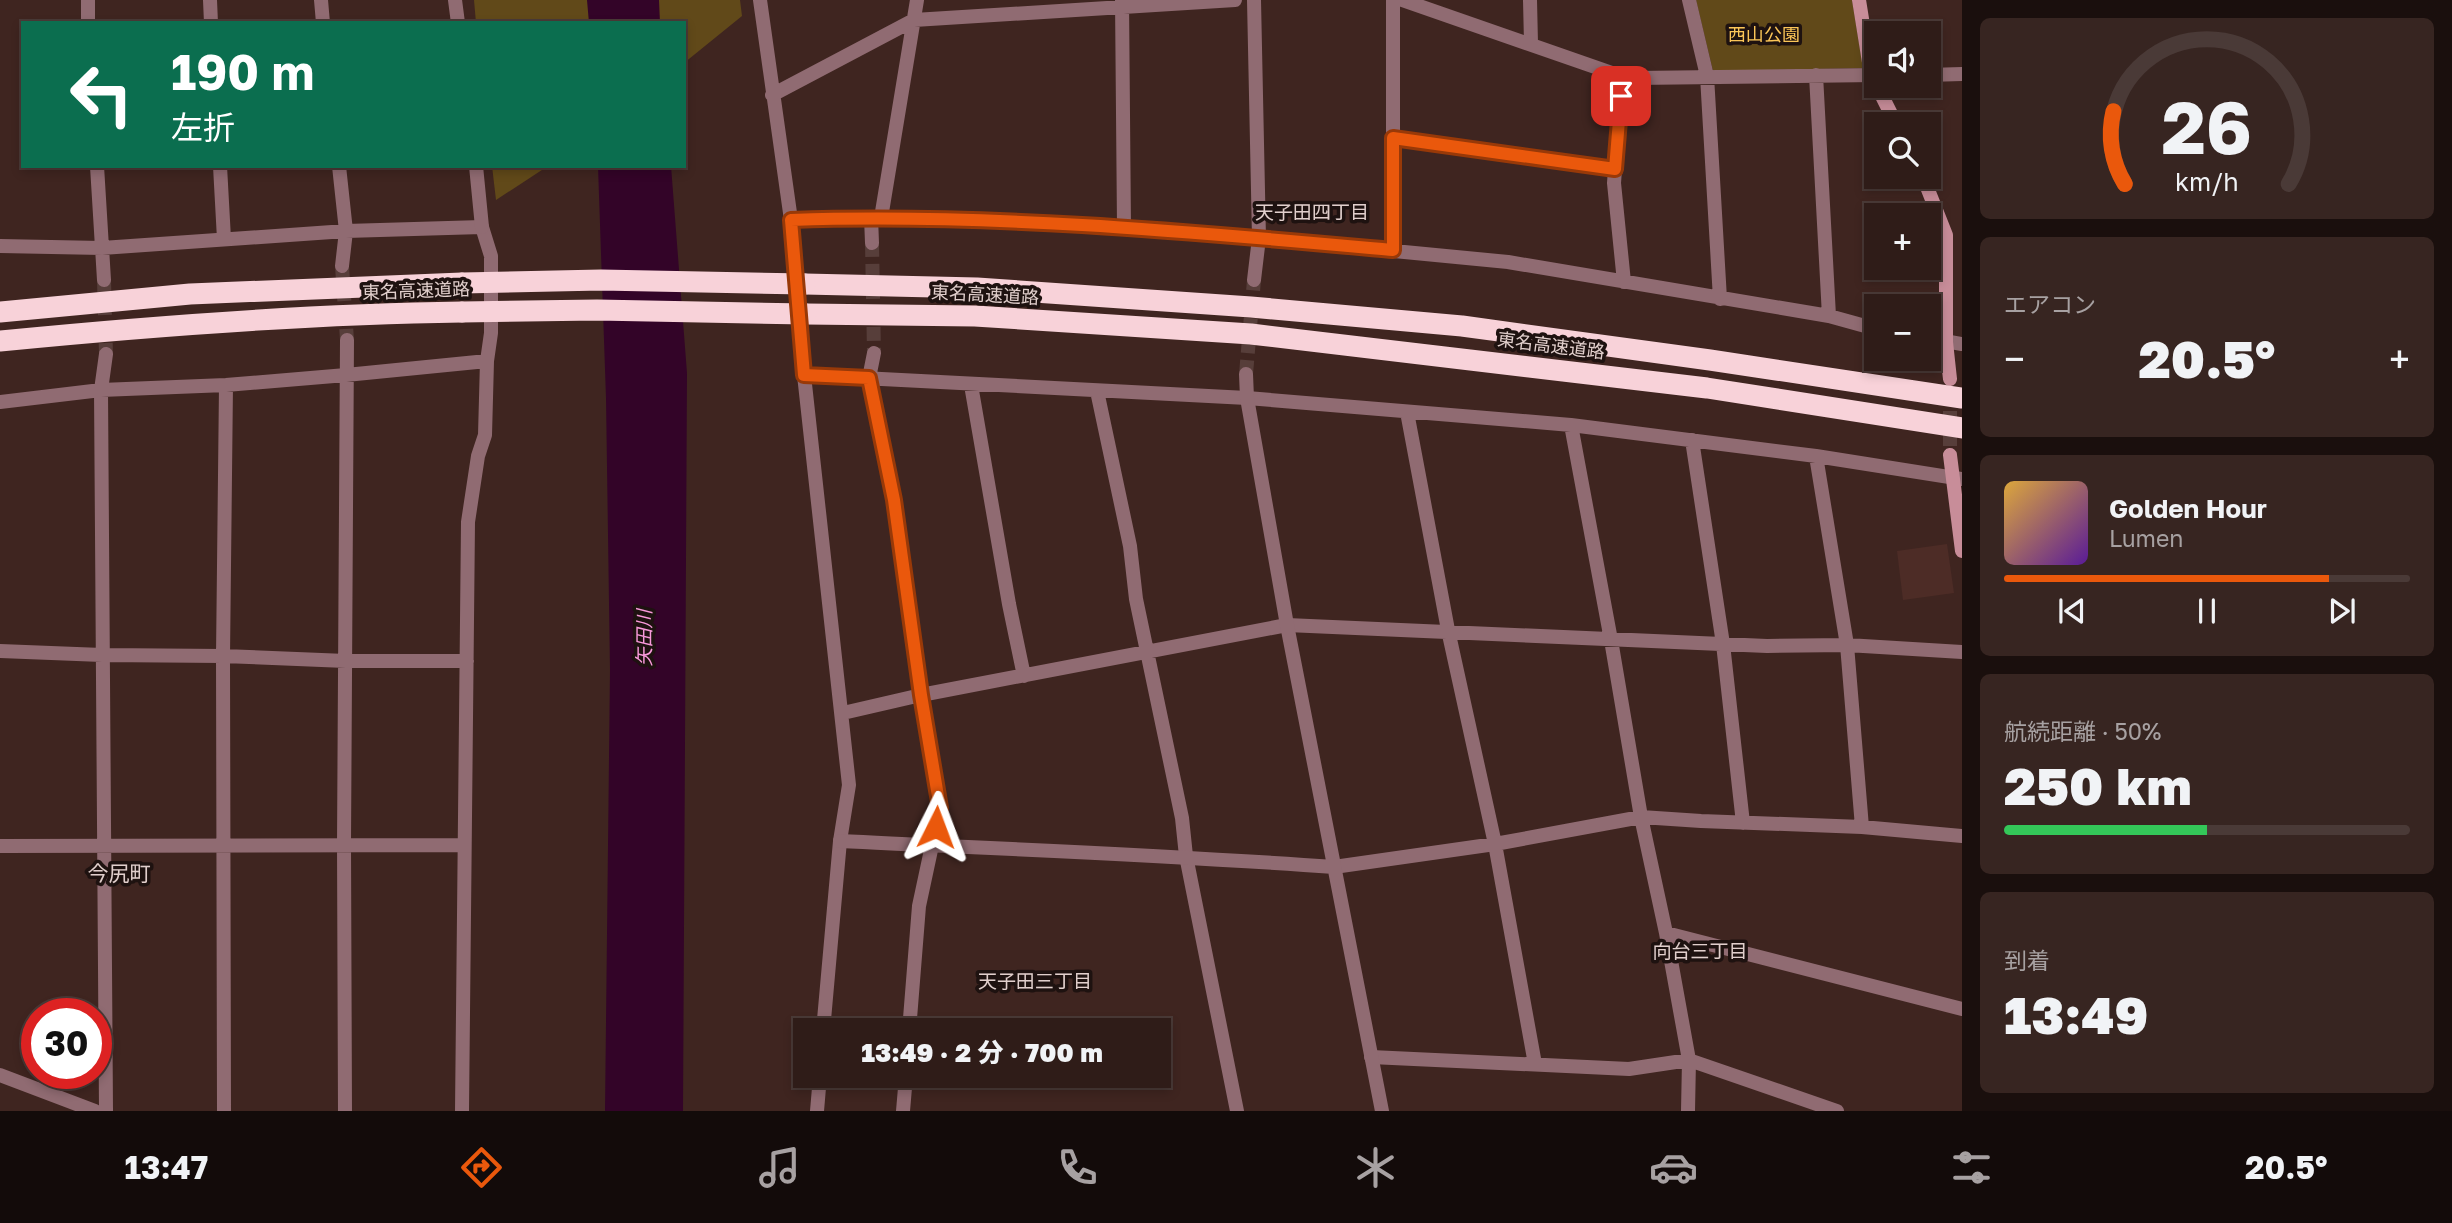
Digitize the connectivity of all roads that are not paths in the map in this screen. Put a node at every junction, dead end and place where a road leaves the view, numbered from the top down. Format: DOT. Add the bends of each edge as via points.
graph roads {
  1 [pos="88,0"];
  2 [pos="210,0"];
  3 [pos="321,0"];
  4 [pos="456,0"];
  5 [pos="760,0"];
  6 [pos="917,0"];
  7 [pos="1235,0"];
  8 [pos="1254,0"];
  9 [pos="1393,0"];
  10 [pos="1402,0"];
  11 [pos="1530,0"];
  12 [pos="1689,0"];
  13 [pos="1859,0"];
  14 [pos="1122,3"];
  15 [pos="914,20"];
  16 [pos="88,21"];
  17 [pos="211,21"];
  18 [pos="323,21"];
  19 [pos="458,21"];
  20 [pos="1864,25"];
  21 [pos="1531,43"];
  22 [pos="1962,74"];
  23 [pos="1622,75"];
  24 [pos="1816,75"];
  25 [pos="1941,75"];
  26 [pos="1707,76"];
  27 [pos="1864,79"];
  28 [pos="772,95"];
  29 [pos="1393,138"];
  30 [pos="97,168"];
  31 [pos="220,168"];
  32 [pos="338,168"];
  33 [pos="475,168"];
  34 [pos="1615,169"];
  35 [pos="1928,189"];
  36 [pos="876,218"];
  37 [pos="791,220"];
  38 [pos="482,227"];
  39 [pos="1124,227"];
  40 [pos="346,231"];
  41 [pos="1259,238"];
  42 [pos="224,239"];
  43 [pos="872,243"];
  44 [pos="0,246"];
  45 [pos="102,248"];
  46 [pos="1393,250"];
  47 [pos="342,266"];
  48 [pos="1254,279"];
  49 [pos="104,280"];
  50 [pos="1624,282"];
  51 [pos="1720,299"];
  52 [pos="0,312"];
  53 [pos="1829,316"];
  54 [pos="1864,326"];
  55 [pos="0,341"];
  56 [pos="347,341"];
  57 [pos="1941,341"];
  58 [pos="1946,342"];
  59 [pos="1962,344"];
  60 [pos="874,353"];
  61 [pos="106,354"];
  62 [pos="486,360"];
  63 [pos="1246,374"];
  64 [pos="346,375"];
  65 [pos="804,375"];
  66 [pos="869,378"];
  67 [pos="1950,379"];
  68 [pos="226,385"];
  69 [pos="971,385"];
  70 [pos="101,390"];
  71 [pos="1097,391"];
  72 [pos="1247,398"];
  73 [pos="1962,398"];
  74 [pos="0,402"];
  75 [pos="1407,412"];
  76 [pos="1571,425"];
  77 [pos="1962,428"];
  78 [pos="1692,440"];
  79 [pos="1950,455"];
  80 [pos="1816,456"];
  81 [pos="1957,478"];
  82 [pos="1962,551"];
  83 [pos="1287,625"];
  84 [pos="1448,630"];
  85 [pos="1611,640"];
  86 [pos="1723,644"];
  87 [pos="1847,645"];
  88 [pos="0,651"];
  89 [pos="1147,652"];
  90 [pos="1962,652"];
  91 [pos="102,655"];
  92 [pos="223,656"];
  93 [pos="346,662"];
  94 [pos="467,662"];
  95 [pos="1024,676"];
  96 [pos="921,695"];
  97 [pos="843,713"];
  98 [pos="1641,817"];
  99 [pos="1743,823"];
  100 [pos="1862,827"];
  101 [pos="1962,836"];
  102 [pos="840,841"];
  103 [pos="344,844"];
  104 [pos="1496,844"];
  105 [pos="104,845"];
  106 [pos="224,845"];
  107 [pos="464,845"];
  108 [pos="931,845"];
  109 [pos="0,846"];
  110 [pos="1186,856"];
  111 [pos="1334,867"];
  112 [pos="1666,933"];
  113 [pos="1962,1009"];
  114 [pos="824,1018"];
  115 [pos="910,1018"];
  116 [pos="1371,1057"];
  117 [pos="1689,1060"];
  118 [pos="1535,1064"];
  119 [pos="0,1075"];
  120 [pos="819,1088"];
  121 [pos="905,1088"];
  122 [pos="95,1111"];
  123 [pos="106,1111"];
  124 [pos="225,1111"];
  125 [pos="345,1111"];
  126 [pos="462,1111"];
  127 [pos="817,1111"];
  128 [pos="903,1111"];
  129 [pos="1237,1111"];
  130 [pos="1382,1111"];
  131 [pos="1688,1111"];
  132 [pos="1837,1111"];
  1 -- 16 [label="street"];
  2 -- 17 [label="street"];
  3 -- 18 [label="street"];
  4 -- 19 [label="street"];
  5 -- 28 [label="street"];
  6 -- 15 [label="street"];
  7 -- 14 [label="street"];
  8 -- 41 [label="street"];
  9 -- 29 [label="street"];
  10 -- 21 [label="street"];
  11 -- 21 [label="street"];
  12 -- 26 [label="street"];
  13 -- 20 [label="main road"];
  14 -- 15 [label="street"];
  14 -- 39 [label="street"];
  15 -- 28 [label="street"];
  15 -- 36 [label="street"];
  21 -- 23 [label="street"];
  22 -- 25 [label="street"];
  23 -- 26 [label="street"];
  23 -- 34 [label="street"];
  24 -- 26 [label="street"];
  24 -- 27 [label="street"];
  24 -- 53 [label="street"];
  26 -- 51 [label="street"];
  28 -- 37 [label="street"];
  29 -- 34 [label="street"];
  29 -- 46 [label="street"];
  30 -- 45 [label="street"];
  31 -- 42 [label="street"];
  32 -- 40 [label="street"];
  33 -- 38 [label="street"];
  34 -- 50 [label="street"];
  35 -- 58 [label="main road" via="1946,235"];
  36 -- 37 [label="street"];
  36 -- 39 [label="street"];
  36 -- 43 [label="street"];
  37 -- 65 [label="street"];
  38 -- 40 [label="street"];
  38 -- 62 [label="street" via="491,256 491,332"];
  39 -- 41 [label="street"];
  40 -- 42 [label="street"];
  40 -- 47 [label="street"];
  41 -- 46 [label="street"];
  41 -- 48 [label="street"];
  42 -- 45 [label="street"];
  44 -- 45 [label="street"];
  45 -- 49 [label="street"];
  46 -- 50 [label="street" via="1508,262"];
  50 -- 51 [label="street"];
  51 -- 53 [label="street"];
  52 -- 73 [label="highway, 東名高速道路, bridge" via="190,295 462,283 601,280 977,288 1462,326"];
  53 -- 54 [label="street"];
  55 -- 77 [label="highway, 東名高速道路, bridge" via="189,324 403,313 597,310 975,316 1251,334 1694,387"];
  56 -- 64 [label="street"];
  57 -- 58 [label="street"];
  58 -- 59 [label="street"];
  58 -- 67 [label="main road"];
  60 -- 66 [label="street"];
  61 -- 70 [label="street"];
  62 -- 64 [label="street"];
  62 -- 94 [label="street" via="485,435 468,522"];
  63 -- 72 [label="street"];
  64 -- 68 [label="street"];
  64 -- 93 [label="street"];
  65 -- 66 [label="street"];
  65 -- 97 [label="street"];
  66 -- 69 [label="street"];
  66 -- 96 [label="street" via="894,500"];
  68 -- 70 [label="street"];
  68 -- 92 [label="street"];
  69 -- 71 [label="street"];
  69 -- 95 [label="street"];
  70 -- 74 [label="street"];
  70 -- 91 [label="street"];
  71 -- 72 [label="street"];
  71 -- 89 [label="street"];
  72 -- 75 [label="street"];
  72 -- 83 [label="street"];
  75 -- 76 [label="street"];
  75 -- 84 [label="street"];
  76 -- 78 [label="street"];
  76 -- 85 [label="street"];
  78 -- 80 [label="street"];
  78 -- 86 [label="street"];
  79 -- 81 [label="main road"];
  80 -- 81 [label="street"];
  80 -- 87 [label="street"];
  81 -- 82 [label="main road"];
  83 -- 84 [label="street"];
  83 -- 89 [label="street"];
  83 -- 111 [label="street"];
  84 -- 85 [label="street"];
  84 -- 104 [label="street"];
  85 -- 86 [label="street"];
  85 -- 98 [label="street"];
  86 -- 87 [label="street"];
  86 -- 99 [label="street"];
  87 -- 90 [label="street"];
  87 -- 100 [label="street"];
  88 -- 91 [label="street"];
  89 -- 95 [label="street"];
  89 -- 110 [label="street" via="1180,805"];
  91 -- 92 [label="street"];
  91 -- 105 [label="street"];
  92 -- 93 [label="street"];
  92 -- 106 [label="street"];
  93 -- 94 [label="street"];
  93 -- 103 [label="street"];
  94 -- 107 [label="street"];
  95 -- 96 [label="street"];
  96 -- 97 [label="street"];
  96 -- 108 [label="street" via="940,808"];
  97 -- 102 [label="street" via="849,785"];
  98 -- 99 [label="street"];
  98 -- 104 [label="street"];
  98 -- 112 [label="street"];
  99 -- 100 [label="street"];
  100 -- 101 [label="street"];
  102 -- 108 [label="street"];
  102 -- 114 [label="street"];
  103 -- 106 [label="street"];
  103 -- 107 [label="street"];
  103 -- 125 [label="street"];
  104 -- 111 [label="street"];
  104 -- 118 [label="street"];
  105 -- 106 [label="street"];
  105 -- 109 [label="street"];
  105 -- 123 [label="street"];
  106 -- 124 [label="street"];
  107 -- 126 [label="street"];
  108 -- 110 [label="street"];
  108 -- 115 [label="street" via="919,906"];
  110 -- 111 [label="street"];
  110 -- 129 [label="street"];
  111 -- 116 [label="street"];
  112 -- 113 [label="street"];
  112 -- 117 [label="street"];
  116 -- 118 [label="street"];
  116 -- 130 [label="street"];
  117 -- 118 [label="street" via="1629,1069"];
  117 -- 131 [label="street"];
  117 -- 132 [label="street"];
  119 -- 122 [label="street"];
  120 -- 127 [label="street"];
  121 -- 128 [label="street"];
}
